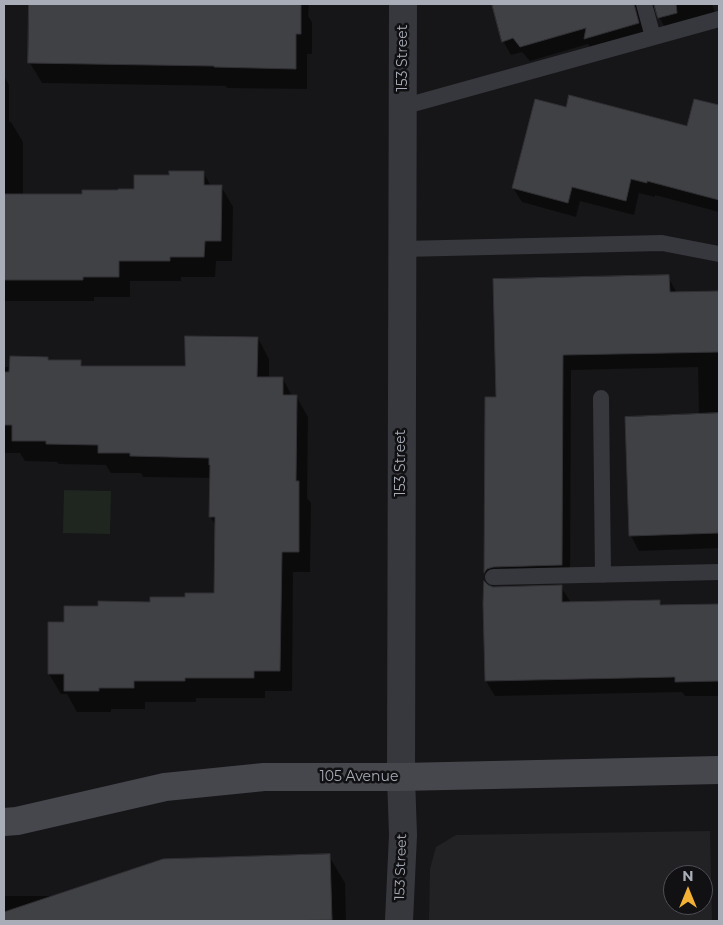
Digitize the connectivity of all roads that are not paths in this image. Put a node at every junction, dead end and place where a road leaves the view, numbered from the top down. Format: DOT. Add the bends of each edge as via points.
graph roads {
  1 [pos="403,4"];
  2 [pos="644,4"];
  3 [pos="719,19"];
  4 [pos="653,37"];
  5 [pos="402,107"];
  6 [pos="402,249"];
  7 [pos="719,254"];
  8 [pos="602,398"];
  9 [pos="719,572"];
  10 [pos="604,575"];
  11 [pos="493,578"];
  12 [pos="719,770"];
  13 [pos="401,777"];
  14 [pos="4,822"];
  15 [pos="399,921"];
  1 -- 5 [label="street, 153 Street"];
  2 -- 4 [label="lane"];
  3 -- 4 [label="lane"];
  4 -- 5 [label="lane"];
  5 -- 6 [label="street, 153 Street"];
  6 -- 7 [label="lane" via="662,243"];
  6 -- 13 [label="street, 153 Street"];
  8 -- 10 [label="lane"];
  9 -- 10 [label="lane"];
  10 -- 11 [label="lane"];
  12 -- 13 [label="street, 105 Avenue"];
  13 -- 14 [label="street, 105 Avenue" via="264,778 165,787"];
  13 -- 15 [label="street, 153 Street" via="403,835"];
}
